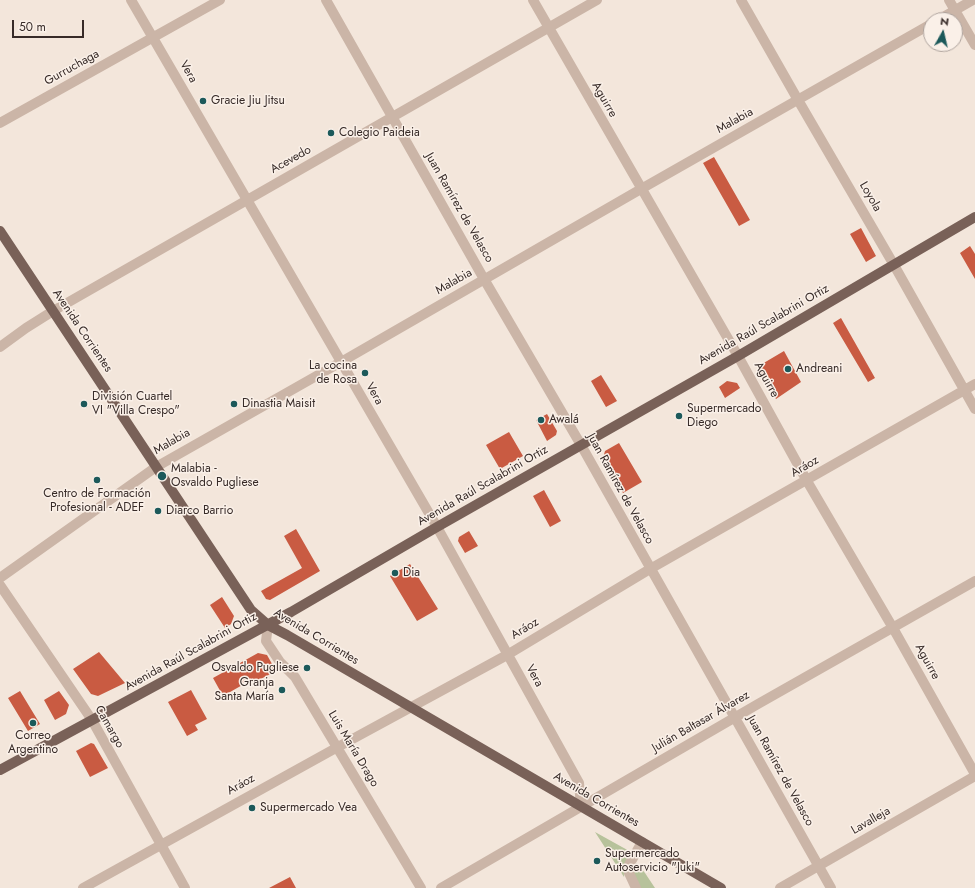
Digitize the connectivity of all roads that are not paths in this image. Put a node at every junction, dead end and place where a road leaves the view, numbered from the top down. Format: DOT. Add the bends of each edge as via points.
graph roads {
  1 [pos="132,0"];
  2 [pos="220,0"];
  3 [pos="326,0"];
  4 [pos="533,0"];
  5 [pos="597,0"];
  6 [pos="741,0"];
  7 [pos="949,0"];
  8 [pos="973,0"];
  9 [pos="955,10"];
  10 [pos="952,12"];
  11 [pos="548,28"];
  12 [pos="923,29"];
  13 [pos="153,38"];
  14 [pos="975,45"];
  15 [pos="798,100"];
  16 [pos="393,118"];
  17 [pos="0,122"];
  18 [pos="641,189"];
  19 [pos="246,200"];
  20 [pos="975,217"];
  21 [pos="0,231"];
  22 [pos="894,265"];
  23 [pos="484,279"];
  24 [pos="53,311"];
  25 [pos="0,347"];
  26 [pos="738,356"];
  27 [pos="341,362"];
  28 [pos="975,384"];
  29 [pos="965,390"];
  30 [pos="975,409"];
  31 [pos="581,445"];
  32 [pos="156,467"];
  33 [pos="807,481"];
  34 [pos="436,527"];
  35 [pos="650,569"];
  36 [pos="0,578"];
  37 [pos="975,581"];
  38 [pos="0,585"];
  39 [pos="268,624"];
  40 [pos="893,628"];
  41 [pos="507,655"];
  42 [pos="411,708"];
  43 [pos="735,717"];
  44 [pos="92,720"];
  45 [pos="336,748"];
  46 [pos="0,770"];
  47 [pos="975,775"];
  48 [pos="581,806"];
  49 [pos="642,842"];
  50 [pos="161,845"];
  51 [pos="819,866"];
  52 [pos="83,888"];
  53 [pos="185,888"];
  54 [pos="421,888"];
  55 [pos="441,888"];
  56 [pos="636,888"];
  57 [pos="721,888"];
  58 [pos="780,888"];
  59 [pos="831,888"];
  1 -- 13 [label="street, Vera"];
  2 -- 13 [label="street, Gurruchaga"];
  3 -- 16 [label="street, Juan Ramírez de Velasco"];
  4 -- 11 [label="street, Aguirre"];
  5 -- 11 [label="street, Acevedo"];
  6 -- 15 [label="street, Loyola"];
  7 -- 9 [label="street"];
  8 -- 9 [label="street"];
  9 -- 10 [label="street"];
  9 -- 14 [label="street"];
  11 -- 16 [label="street, Acevedo"];
  11 -- 18 [label="street, Aguirre"];
  12 -- 15 [label="street, Malabia"];
  13 -- 17 [label="street, Gurruchaga"];
  13 -- 19 [label="street, Vera"];
  15 -- 18 [label="street, Malabia"];
  15 -- 22 [label="street, Loyola"];
  16 -- 19 [label="street, Acevedo"];
  16 -- 23 [label="street, Juan Ramírez de Velasco"];
  18 -- 23 [label="street, Malabia"];
  18 -- 26 [label="street, Aguirre"];
  19 -- 24 [label="street, Acevedo"];
  19 -- 27 [label="street, Vera"];
  20 -- 22 [label="main road, Avenida Raúl Scalabrini Ortiz"];
  21 -- 24 [label="main road, Avenida Corrientes"];
  22 -- 26 [label="main road, Avenida Raúl Scalabrini Ortiz"];
  22 -- 29 [label="street, Loyola"];
  23 -- 27 [label="street, Malabia"];
  23 -- 31 [label="street, Juan Ramírez de Velasco"];
  24 -- 25 [label="street, Acevedo"];
  24 -- 32 [label="main road, Avenida Corrientes"];
  26 -- 31 [label="main road, Avenida Raúl Scalabrini Ortiz"];
  26 -- 33 [label="street, Aguirre"];
  27 -- 32 [label="street, Malabia"];
  27 -- 34 [label="street, Vera"];
  28 -- 29 [label="street, Aráoz"];
  29 -- 30 [label="street, Loyola"];
  29 -- 33 [label="street, Aráoz"];
  31 -- 34 [label="main road, Avenida Raúl Scalabrini Ortiz"];
  31 -- 35 [label="street, Juan Ramírez de Velasco"];
  32 -- 36 [label="street, Malabia"];
  32 -- 39 [label="main road, Avenida Corrientes" via="252,610"];
  33 -- 35 [label="street, Aráoz"];
  33 -- 40 [label="street, Aguirre"];
  34 -- 39 [label="main road, Avenida Raúl Scalabrini Ortiz"];
  34 -- 41 [label="street, Vera"];
  35 -- 41 [label="street, Aráoz"];
  35 -- 43 [label="street, Juan Ramírez de Velasco"];
  37 -- 40 [label="street, Julián Baltasar Álvarez"];
  38 -- 44 [label="street, Camargo"];
  39 -- 42 [label="main road, Avenida Corrientes"];
  39 -- 44 [label="main road, Avenida Raúl Scalabrini Ortiz"];
  39 -- 45 [label="street, Luis María Drago" via="266,641 280,662 295,677"];
  40 -- 43 [label="street, Julián Baltasar Álvarez"];
  40 -- 47 [label="street, Aguirre"];
  41 -- 42 [label="street, Aráoz"];
  41 -- 48 [label="street, Vera" via="579,783"];
  42 -- 45 [label="street, Aráoz"];
  42 -- 48 [label="main road, Avenida Corrientes"];
  43 -- 48 [label="street, Julián Baltasar Álvarez"];
  43 -- 51 [label="street, Juan Ramírez de Velasco"];
  44 -- 46 [label="main road, Avenida Raúl Scalabrini Ortiz"];
  44 -- 50 [label="street, Camargo"];
  45 -- 50 [label="street, Aráoz"];
  45 -- 54 [label="street, Luis María Drago"];
  47 -- 51 [label="street, Lavalleja"];
  48 -- 49 [label="main road, Avenida Corrientes"];
  48 -- 55 [label="street, Julián Baltasar Álvarez"];
  49 -- 56 [label="street" via="629,865 629,873"];
  49 -- 57 [label="main road, Avenida Corrientes"];
  50 -- 52 [label="street, Aráoz"];
  50 -- 53 [label="street, Camargo"];
  51 -- 58 [label="street, Lavalleja"];
  51 -- 59 [label="street, Juan Ramírez de Velasco"];
}
